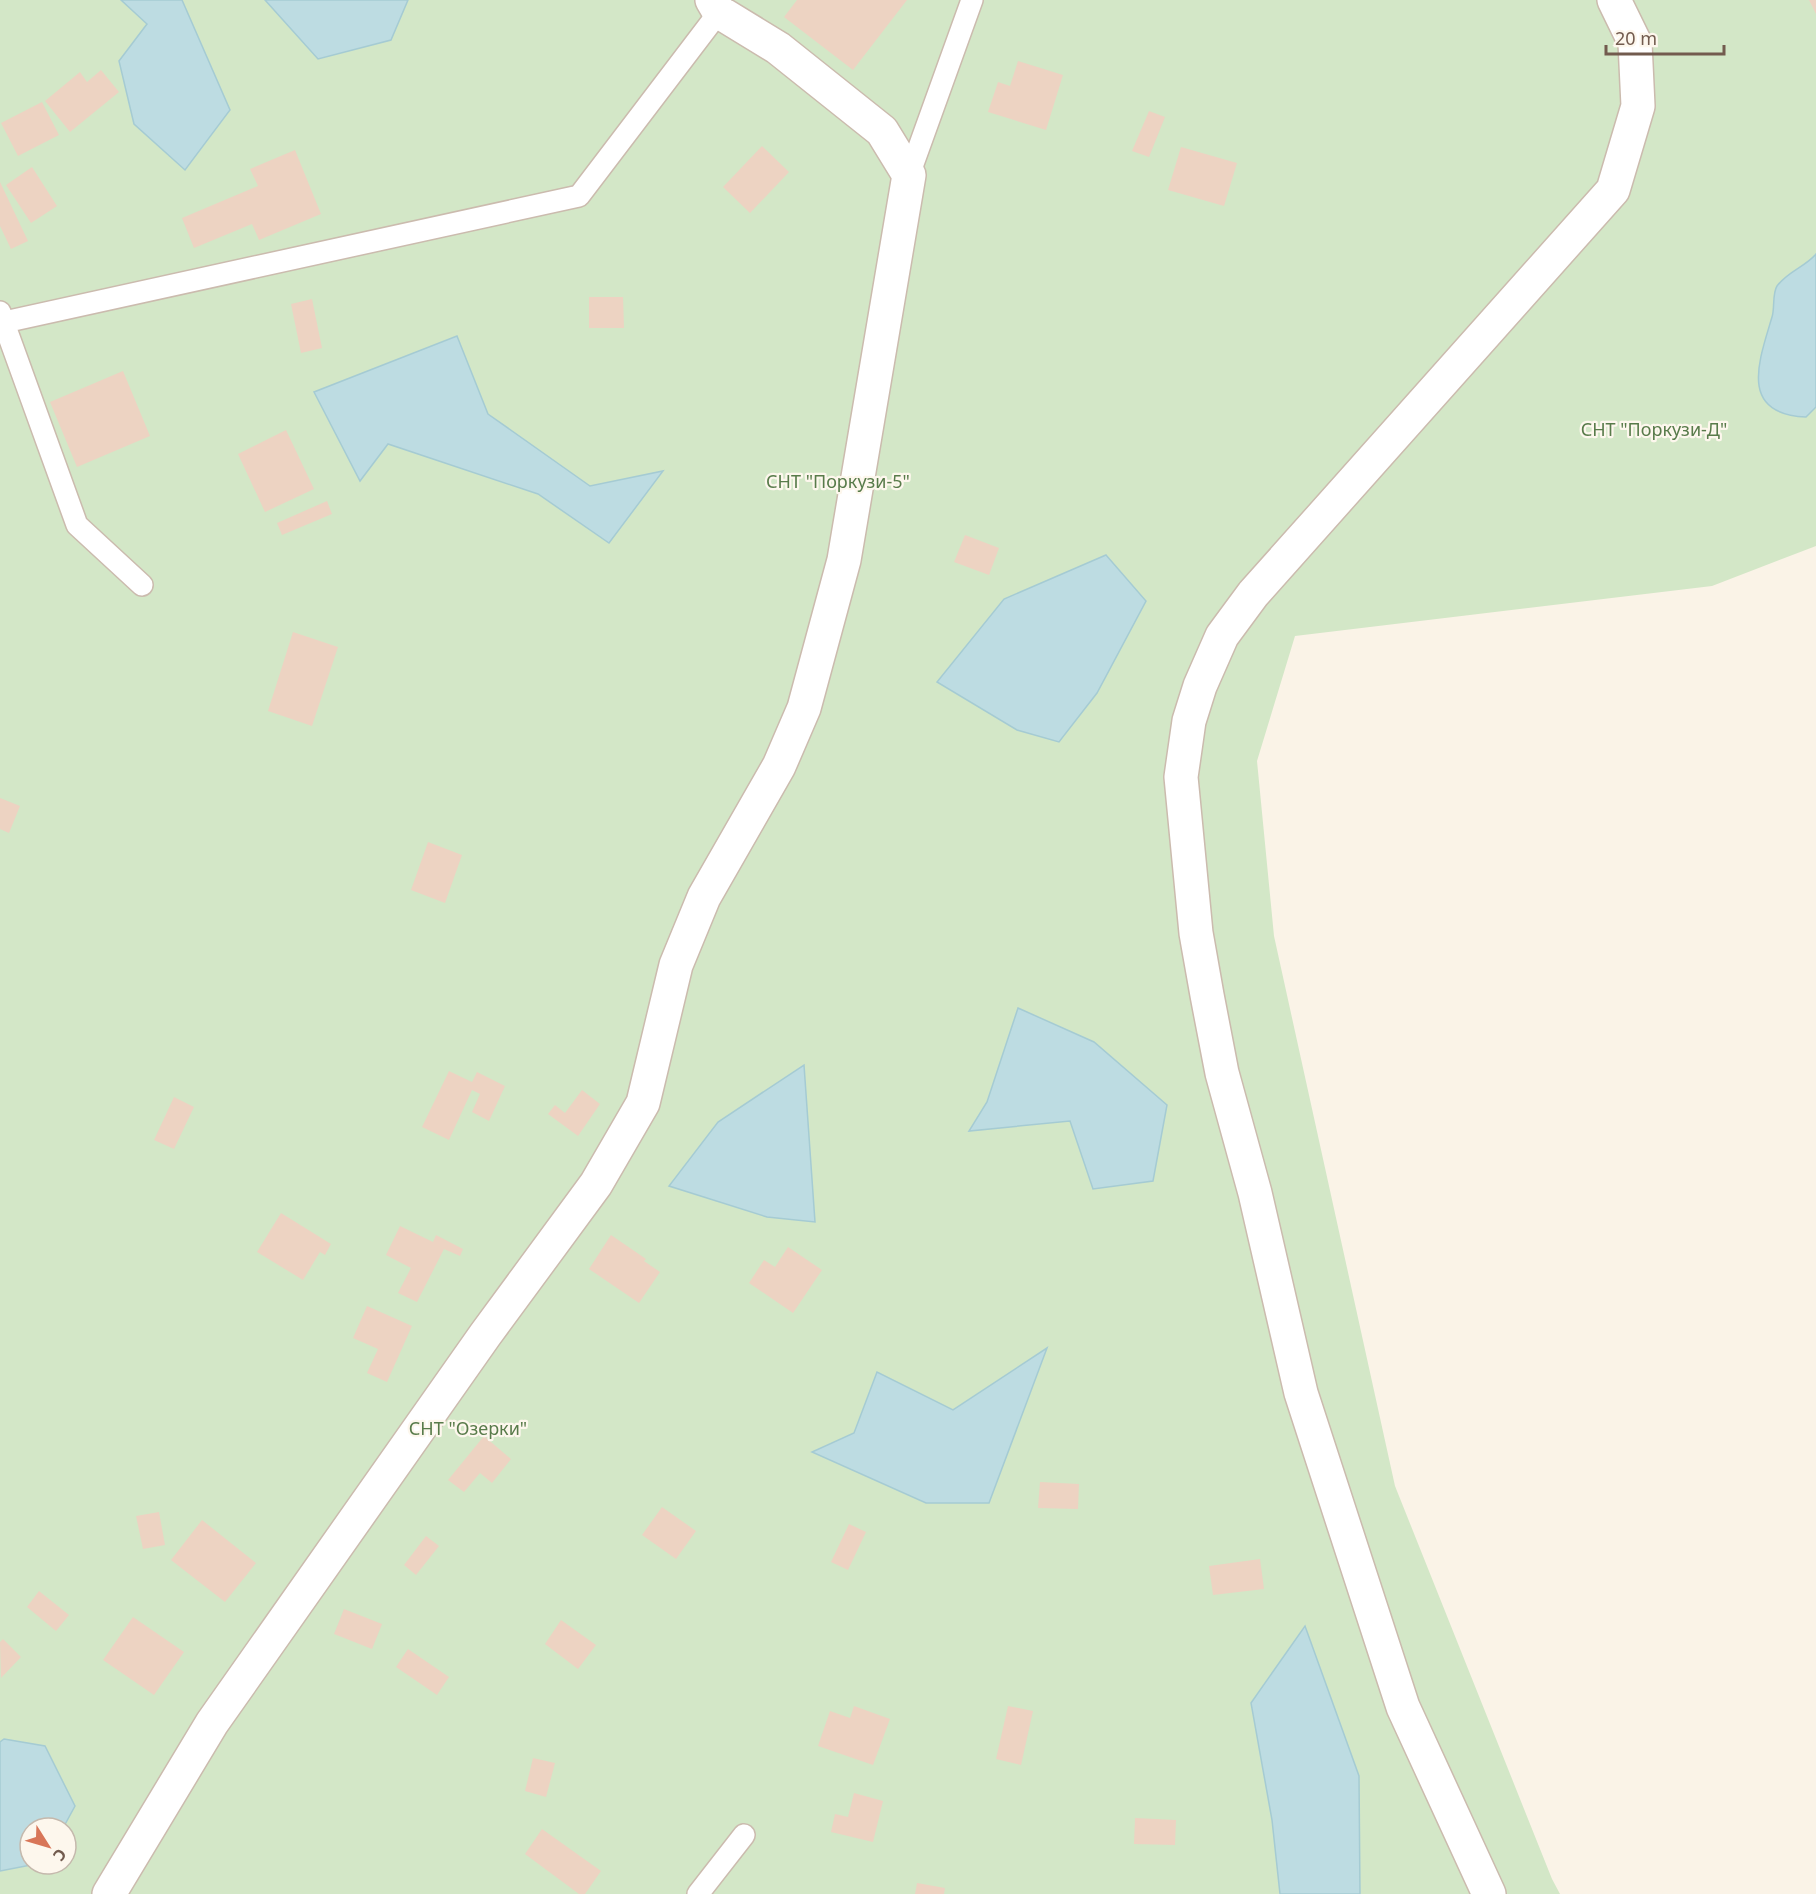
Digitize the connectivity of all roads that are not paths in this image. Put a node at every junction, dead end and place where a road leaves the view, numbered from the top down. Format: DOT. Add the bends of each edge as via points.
graph roads {
  1 [pos="972,0"];
  2 [pos="1614,0"];
  3 [pos="716,6"];
  4 [pos="909,175"];
  5 [pos="2,319"];
  6 [pos="142,585"];
  7 [pos="744,1835"];
  8 [pos="109,1894"];
  9 [pos="698,1894"];
  10 [pos="1489,1894"];
  1 -- 4 [label="lane"];
  2 -- 10 [label="street" via="1635,43 1638,106 1613,190 1253,594 1222,636 1200,686 1181,777 1196,933 1222,1073 1255,1193 1301,1394 1402,1707"];
  3 -- 4 [label="street" via="778,48 882,131"];
  3 -- 5 [label="lane" via="579,196"];
  4 -- 8 [label="street" via="844,560 804,708 779,766 704,897 676,965 643,1103 596,1184 212,1724"];
  5 -- 6 [label="lane" via="76,525"];
  7 -- 9 [label="lane"];
}
